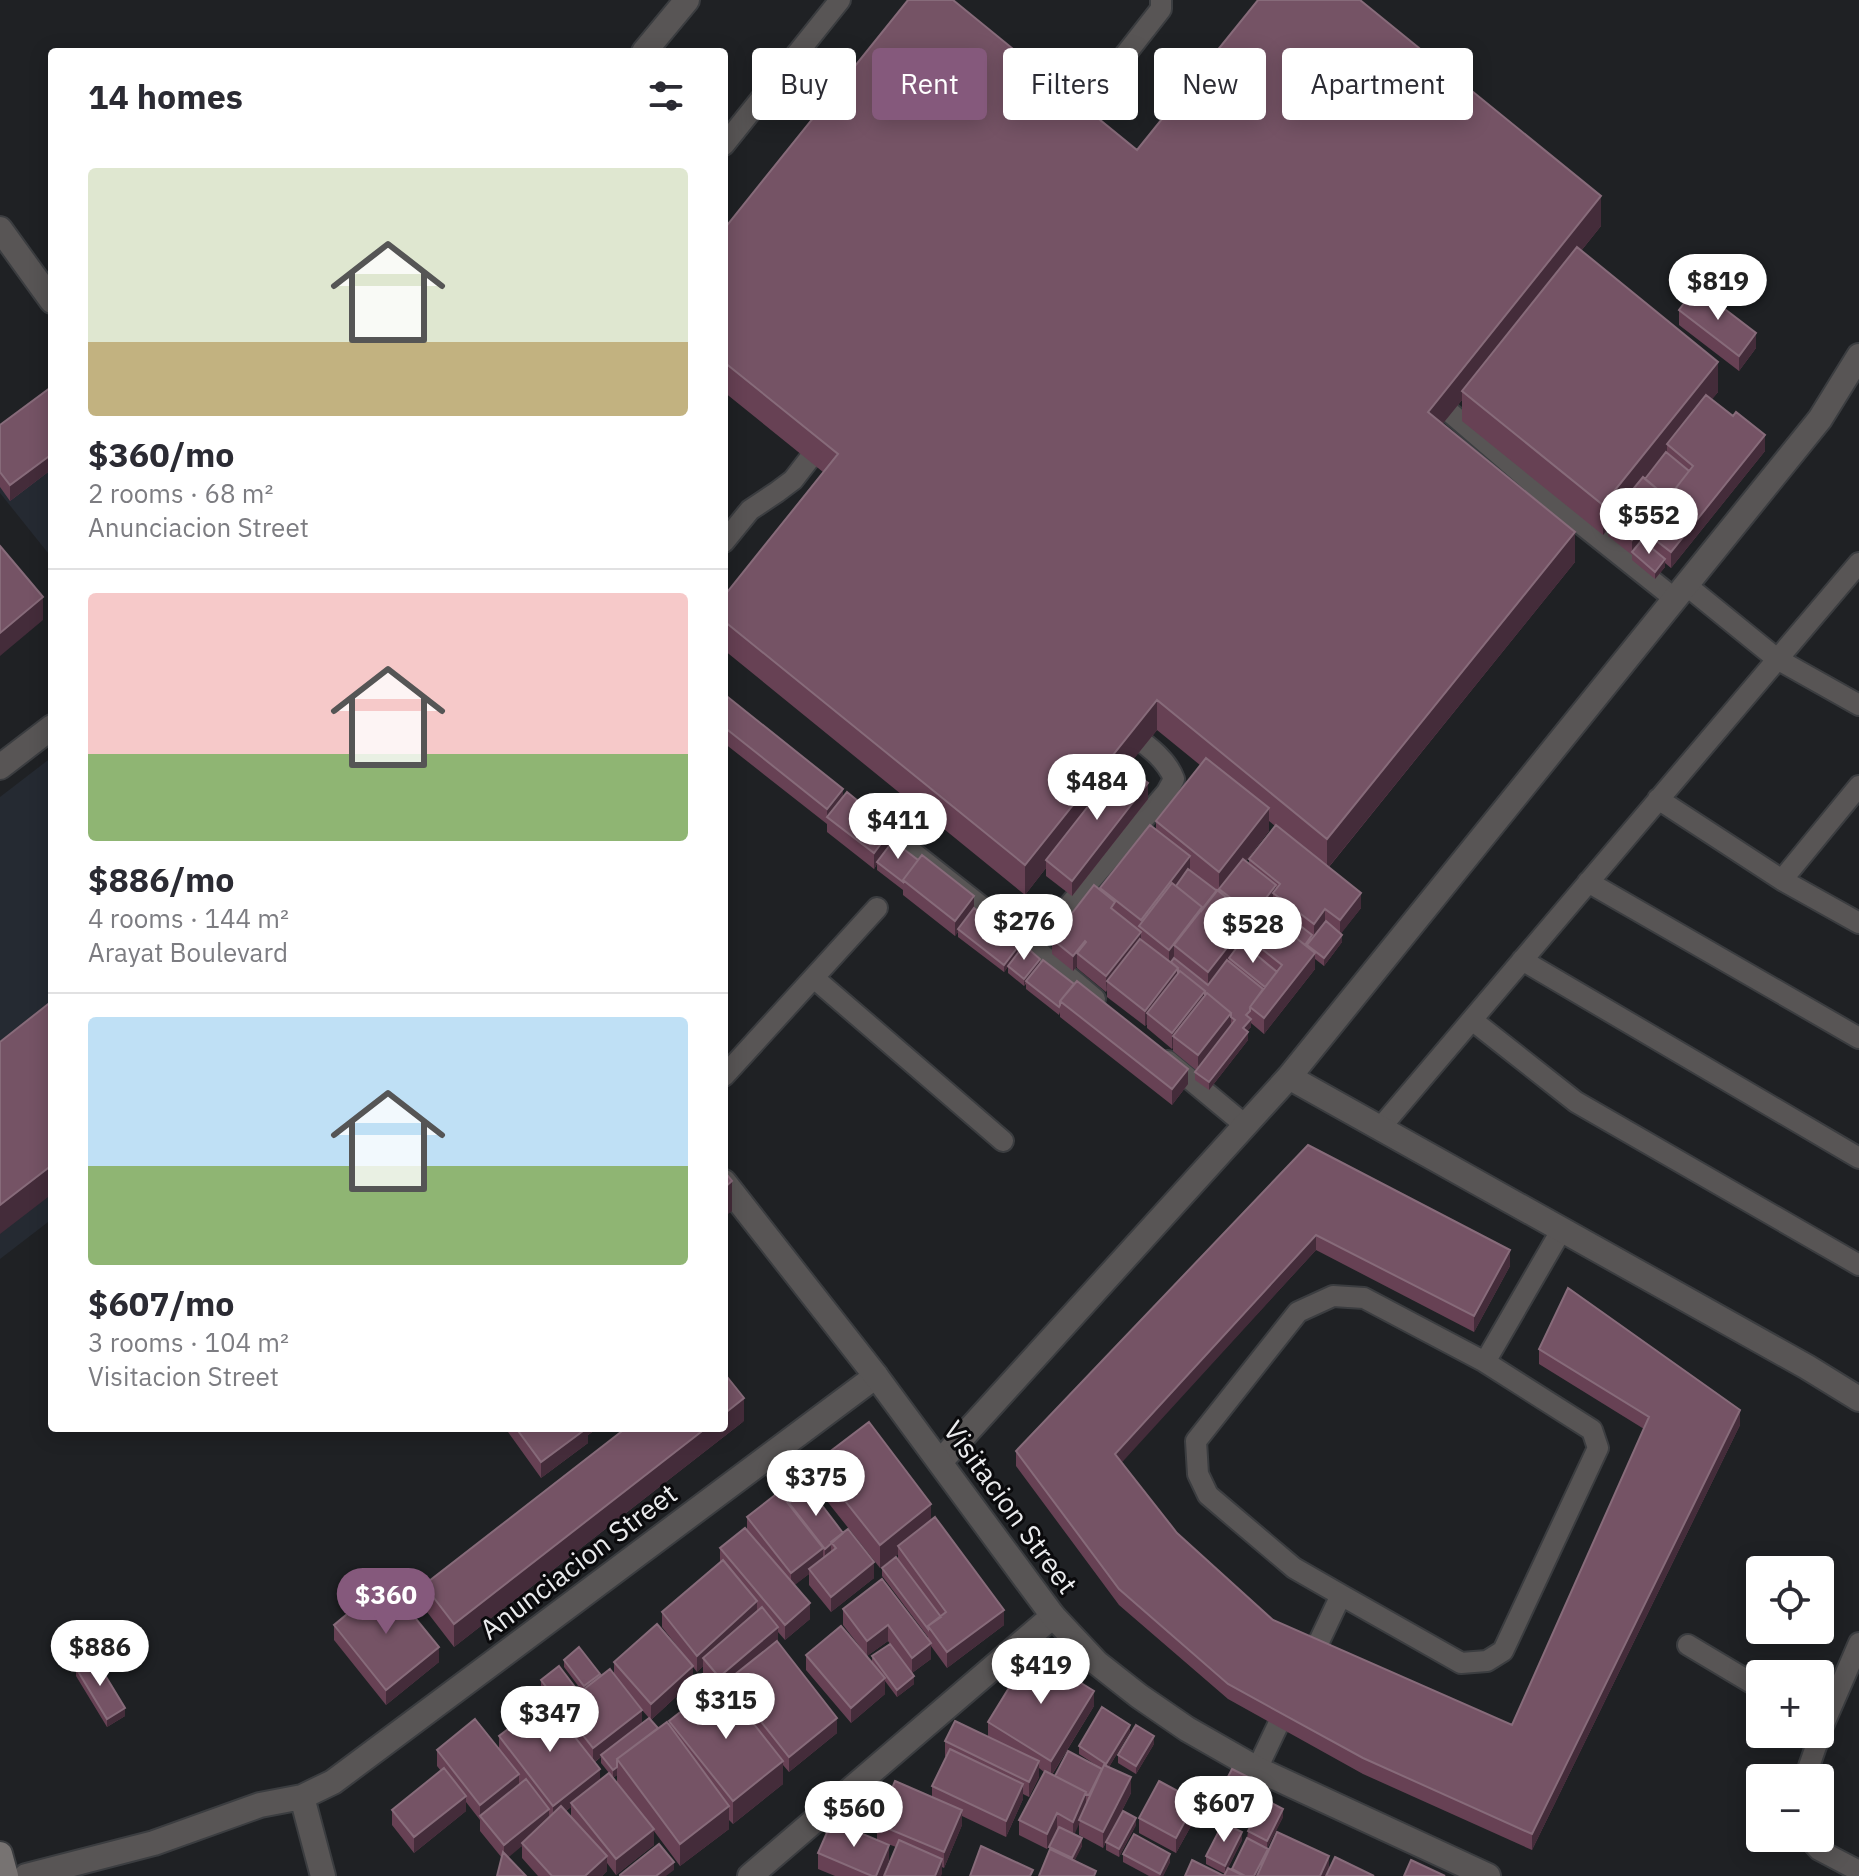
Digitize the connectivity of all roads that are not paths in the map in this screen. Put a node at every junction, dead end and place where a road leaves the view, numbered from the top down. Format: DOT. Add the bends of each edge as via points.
graph roads {
  1 [pos="687,0"];
  2 [pos="840,0"];
  3 [pos="1161,0"];
  4 [pos="647,48"];
  5 [pos="728,140"];
  6 [pos="1053,147"];
  7 [pos="0,229"];
  8 [pos="48,295"];
  9 [pos="1859,356"];
  10 [pos="1413,381"];
  11 [pos="833,429"];
  12 [pos="728,537"];
  13 [pos="1859,563"];
  14 [pos="1680,592"];
  15 [pos="1777,659"];
  16 [pos="1859,705"];
  17 [pos="1114,720"];
  18 [pos="48,730"];
  19 [pos="0,767"];
  20 [pos="1859,786"];
  21 [pos="1658,799"];
  22 [pos="860,811"];
  23 [pos="1850,813"];
  24 [pos="1782,880"];
  25 [pos="1588,882"];
  26 [pos="877,908"];
  27 [pos="1859,923"];
  28 [pos="1033,947"];
  29 [pos="1522,960"];
  30 [pos="814,978"];
  31 [pos="1116,1016"];
  32 [pos="1472,1020"];
  33 [pos="1859,1038"];
  34 [pos="1151,1046"];
  35 [pos="728,1072"];
  36 [pos="1289,1077"];
  37 [pos="1245,1125"];
  38 [pos="1381,1127"];
  39 [pos="1003,1141"];
  40 [pos="1859,1158"];
  41 [pos="728,1187"];
  42 [pos="1562,1229"];
  43 [pos="1859,1265"];
  44 [pos="1485,1362"];
  45 [pos="876,1376"];
  46 [pos="1859,1399"];
  47 [pos="940,1462"];
  48 [pos="1341,1595"];
  49 [pos="1053,1616"];
  50 [pos="1859,1643"];
  51 [pos="1688,1645"];
  52 [pos="1746,1680"];
  53 [pos="1834,1698"];
  54 [pos="1257,1769"];
  55 [pos="302,1797"];
  56 [pos="1823,1852"];
  57 [pos="0,1854"];
  58 [pos="1859,1871"];
  59 [pos="6,1876"];
  60 [pos="26,1876"];
  61 [pos="323,1876"];
  62 [pos="753,1876"];
  63 [pos="1488,1876"];
  1 -- 4 [label="street"];
  2 -- 5 [label="lane"];
  3 -- 6 [label="lane" via="1161,9 1088,115"];
  7 -- 8 [label="street"];
  9 -- 14 [label="street" via="1820,419"];
  10 -- 14 [label="lane" via="1566,512"];
  11 -- 12 [label="lane" via="793,480 750,510"];
  13 -- 15 [label="lane"];
  14 -- 15 [label="lane"];
  14 -- 36 [label="street"];
  15 -- 16 [label="lane"];
  15 -- 21 [label="lane"];
  17 -- 28 [label="lane" via="1151,749 1174,779"];
  18 -- 19 [label="street"];
  20 -- 23 [label="lane"];
  21 -- 24 [label="lane"];
  21 -- 25 [label="lane"];
  22 -- 28 [label="lane"];
  23 -- 24 [label="lane"];
  24 -- 27 [label="lane"];
  25 -- 29 [label="lane"];
  25 -- 33 [label="lane"];
  26 -- 30 [label="lane"];
  28 -- 31 [label="lane"];
  29 -- 32 [label="lane"];
  29 -- 40 [label="lane"];
  30 -- 35 [label="lane"];
  30 -- 39 [label="lane"];
  32 -- 38 [label="lane"];
  32 -- 43 [label="lane" via="1576,1102"];
  34 -- 37 [label="lane"];
  36 -- 37 [label="street"];
  36 -- 38 [label="street"];
  37 -- 47 [label="street"];
  38 -- 42 [label="street"];
  41 -- 45 [label="street, Visitacion Street"];
  42 -- 44 [label="lane"];
  42 -- 46 [label="street"];
  44 -- 48 [label="lane" via="1592,1430 1598,1448 1503,1651 1487,1661 1461,1663"];
  44 -- 48 [label="lane" via="1364,1298 1333,1296 1298,1312 1196,1441 1198,1474 1208,1495 1294,1568"];
  45 -- 47 [label="street, Visitacion Street"];
  45 -- 55 [label="street, Anunciacion Street" via="333,1782"];
  47 -- 49 [label="street, Visitacion Street"];
  48 -- 54 [label="lane"];
  49 -- 54 [label="street, Visitacion Street" via="1097,1663 1139,1696"];
  49 -- 62 [label="street"];
  50 -- 53 [label="lane"];
  51 -- 52 [label="lane"];
  54 -- 63 [label="street, Visitacion Street"];
  55 -- 60 [label="street, Anunciacion Street"];
  55 -- 61 [label="street"];
  56 -- 58 [label="lane"];
  57 -- 59 [label="main road"];
}
